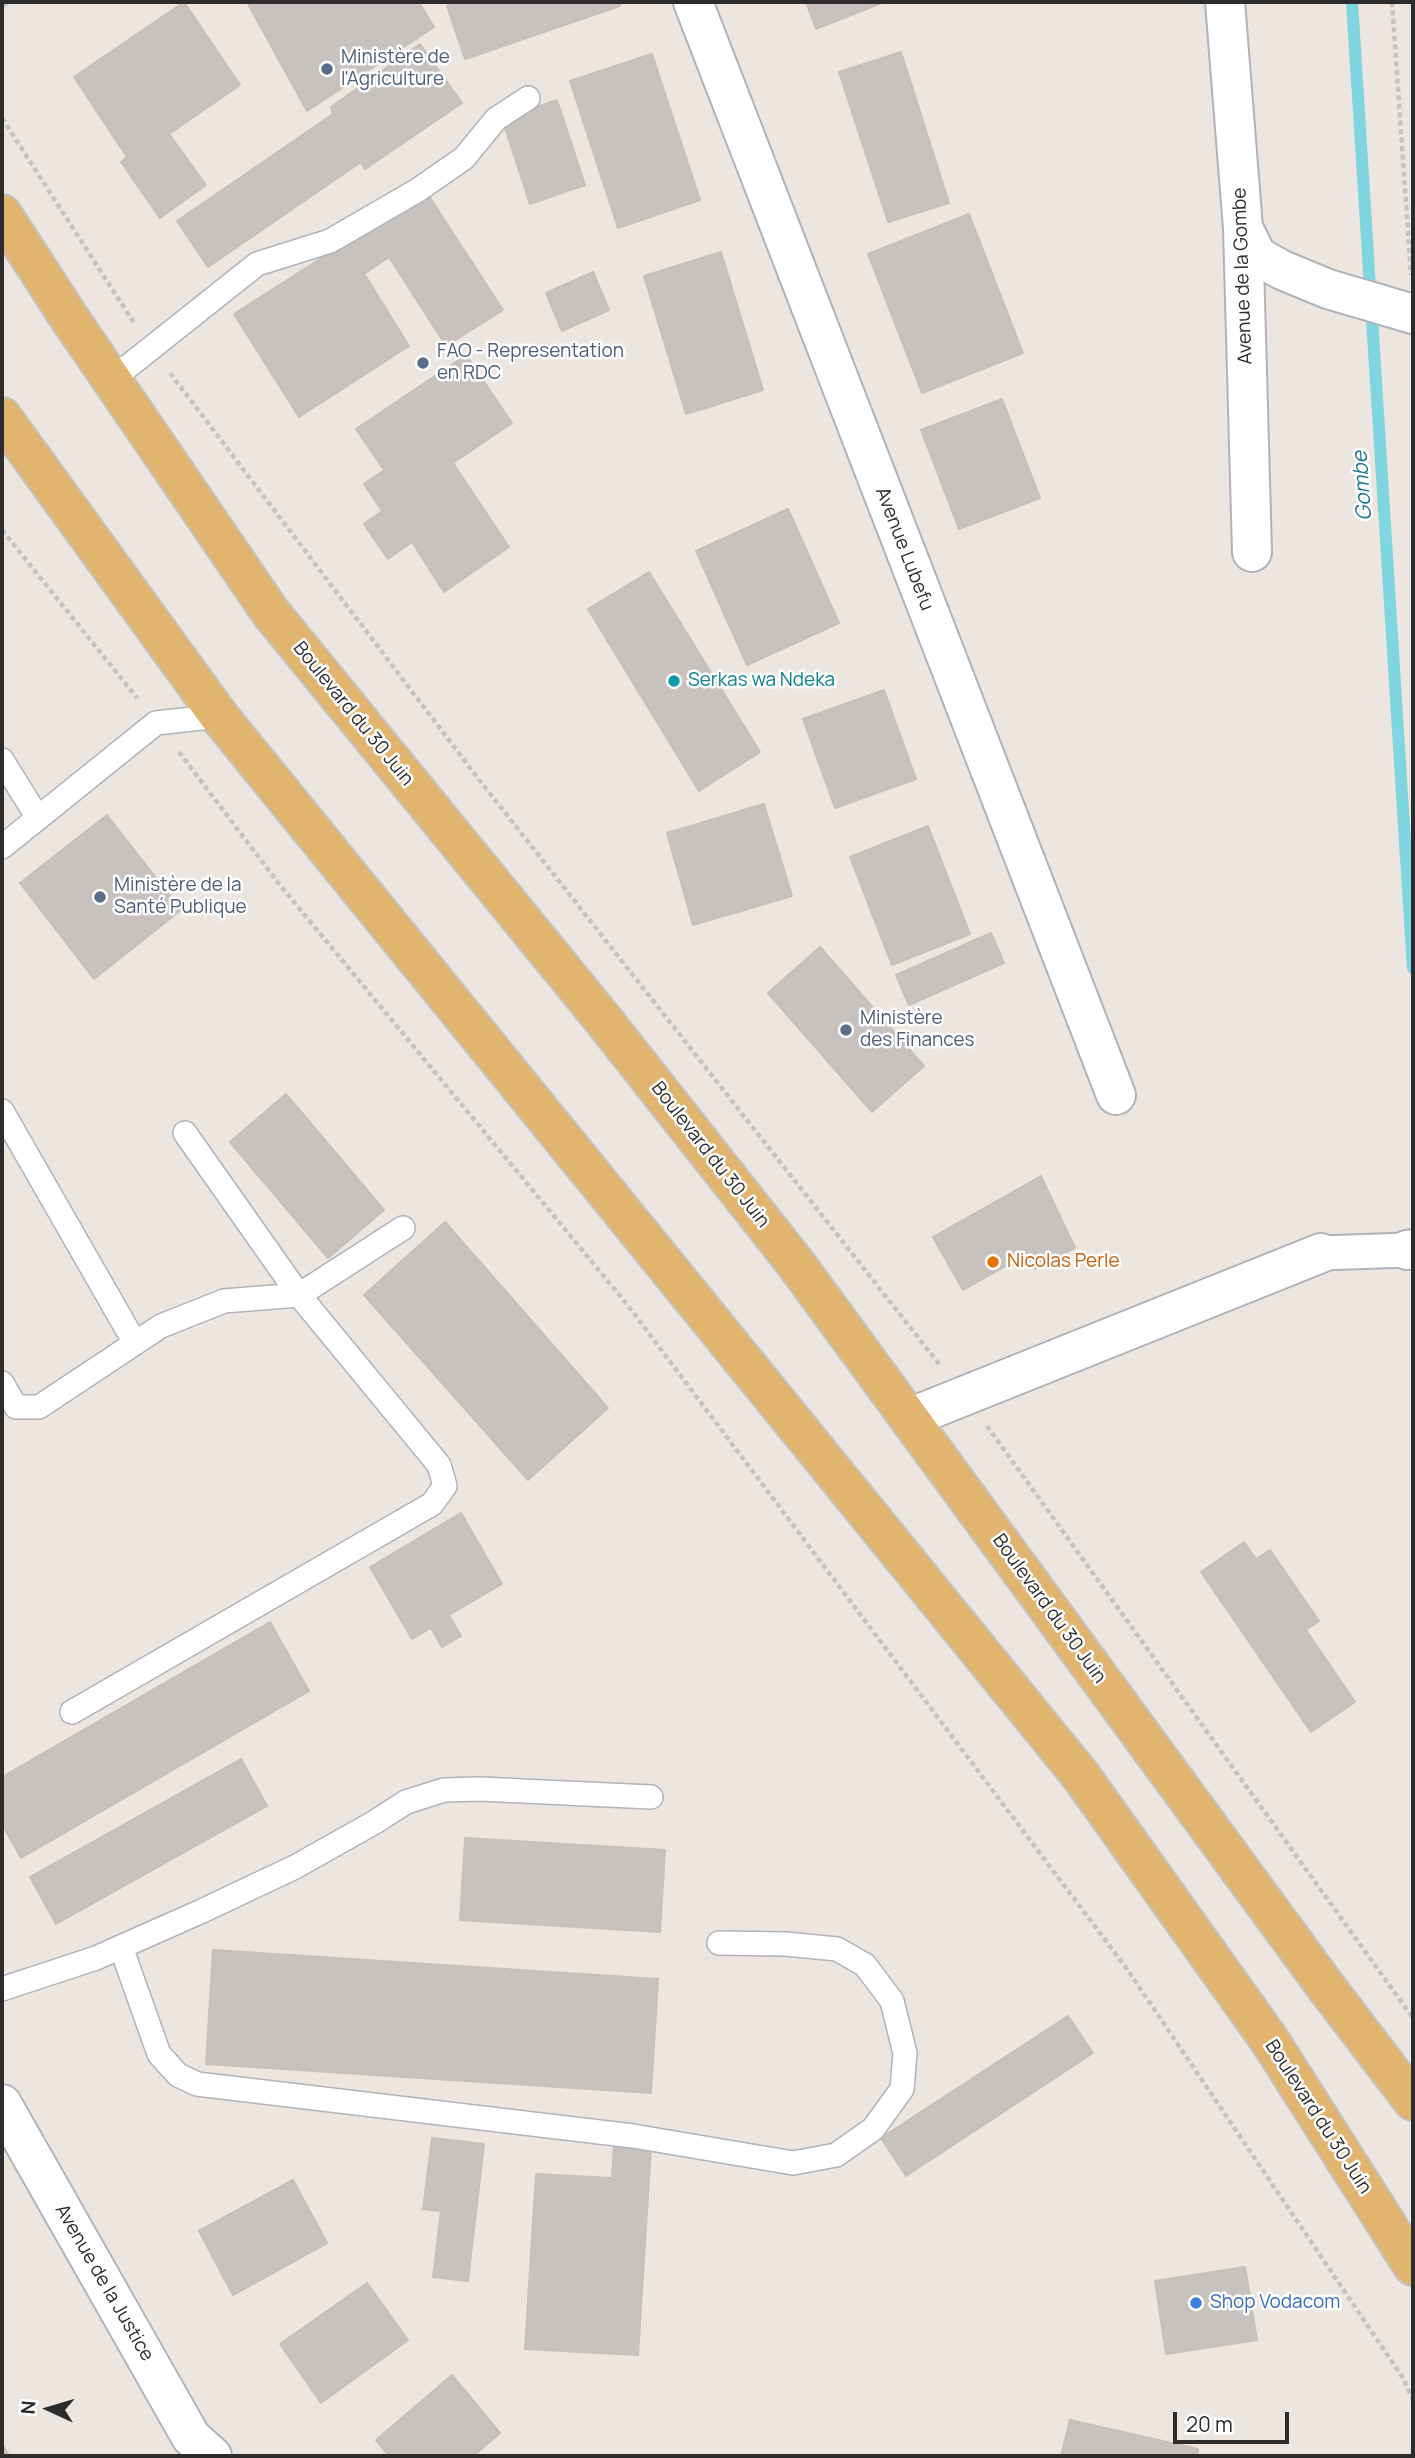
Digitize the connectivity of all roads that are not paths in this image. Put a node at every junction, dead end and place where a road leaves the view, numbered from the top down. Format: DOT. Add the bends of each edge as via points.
graph roads {
  1 [pos="693,2"];
  2 [pos="1225,2"];
  3 [pos="528,98"];
  4 [pos="2,214"];
  5 [pos="1243,228"];
  6 [pos="1409,302"];
  7 [pos="111,380"];
  8 [pos="2,417"];
  9 [pos="1252,552"];
  10 [pos="219,716"];
  11 [pos="2,760"];
  12 [pos="37,818"];
  13 [pos="2,847"];
  14 [pos="1116,1095"];
  15 [pos="2,1111"];
  16 [pos="185,1133"];
  17 [pos="403,1228"];
  18 [pos="1410,1250"];
  19 [pos="1321,1253"];
  20 [pos="299,1295"];
  21 [pos="135,1343"];
  22 [pos="2,1383"];
  23 [pos="909,1418"];
  24 [pos="72,1712"];
  25 [pos="651,1797"];
  26 [pos="719,1943"];
  27 [pos="121,1947"];
  28 [pos="2,1989"];
  29 [pos="1270,2041"];
  30 [pos="1412,2101"];
  31 [pos="2,2104"];
  32 [pos="1413,2245"];
  33 [pos="1413,2266"];
  34 [pos="202,2450"];
  1 -- 14 [label="street, Avenue Lubefu"];
  2 -- 5 [label="street, Avenue de la Gombe"];
  3 -- 7 [label="lane" via="496,119 464,158 418,190 330,241 257,264"];
  4 -- 7 [label="main road, Boulevard du 30 Juin"];
  5 -- 6 [label="street" via="1257,256 1282,270 1328,289"];
  5 -- 9 [label="street, Avenue de la Gombe"];
  7 -- 23 [label="main road, Boulevard du 30 Juin" via="271,613 601,1017 796,1264"];
  8 -- 10 [label="main road, Boulevard du 30 Juin"];
  10 -- 12 [label="lane" via="156,723"];
  10 -- 29 [label="main road, Boulevard du 30 Juin" via="1080,1776"];
  11 -- 12 [label="lane"];
  12 -- 13 [label="lane"];
  15 -- 21 [label="lane"];
  16 -- 20 [label="lane"];
  17 -- 20 [label="lane"];
  18 -- 19 [label="street"];
  19 -- 23 [label="street"];
  20 -- 21 [label="lane" via="224,1301 161,1326"];
  20 -- 24 [label="lane" via="439,1465 445,1486 432,1504"];
  21 -- 22 [label="lane" via="39,1407 16,1407"];
  23 -- 30 [label="main road, Boulevard du 30 Juin"];
  25 -- 27 [label="lane" via="444,1790 406,1802 295,1867"];
  26 -- 27 [label="lane" via="837,1949 864,1965 892,2001 905,2053 902,2089 873,2129 836,2155 793,2162 633,2136 197,2084 178,2075 159,2054"];
  27 -- 28 [label="lane"];
  29 -- 32 [label="main road"];
  29 -- 33 [label="main road, Boulevard du 30 Juin"];
  31 -- 34 [label="street, Avenue de la Justice"];
}
